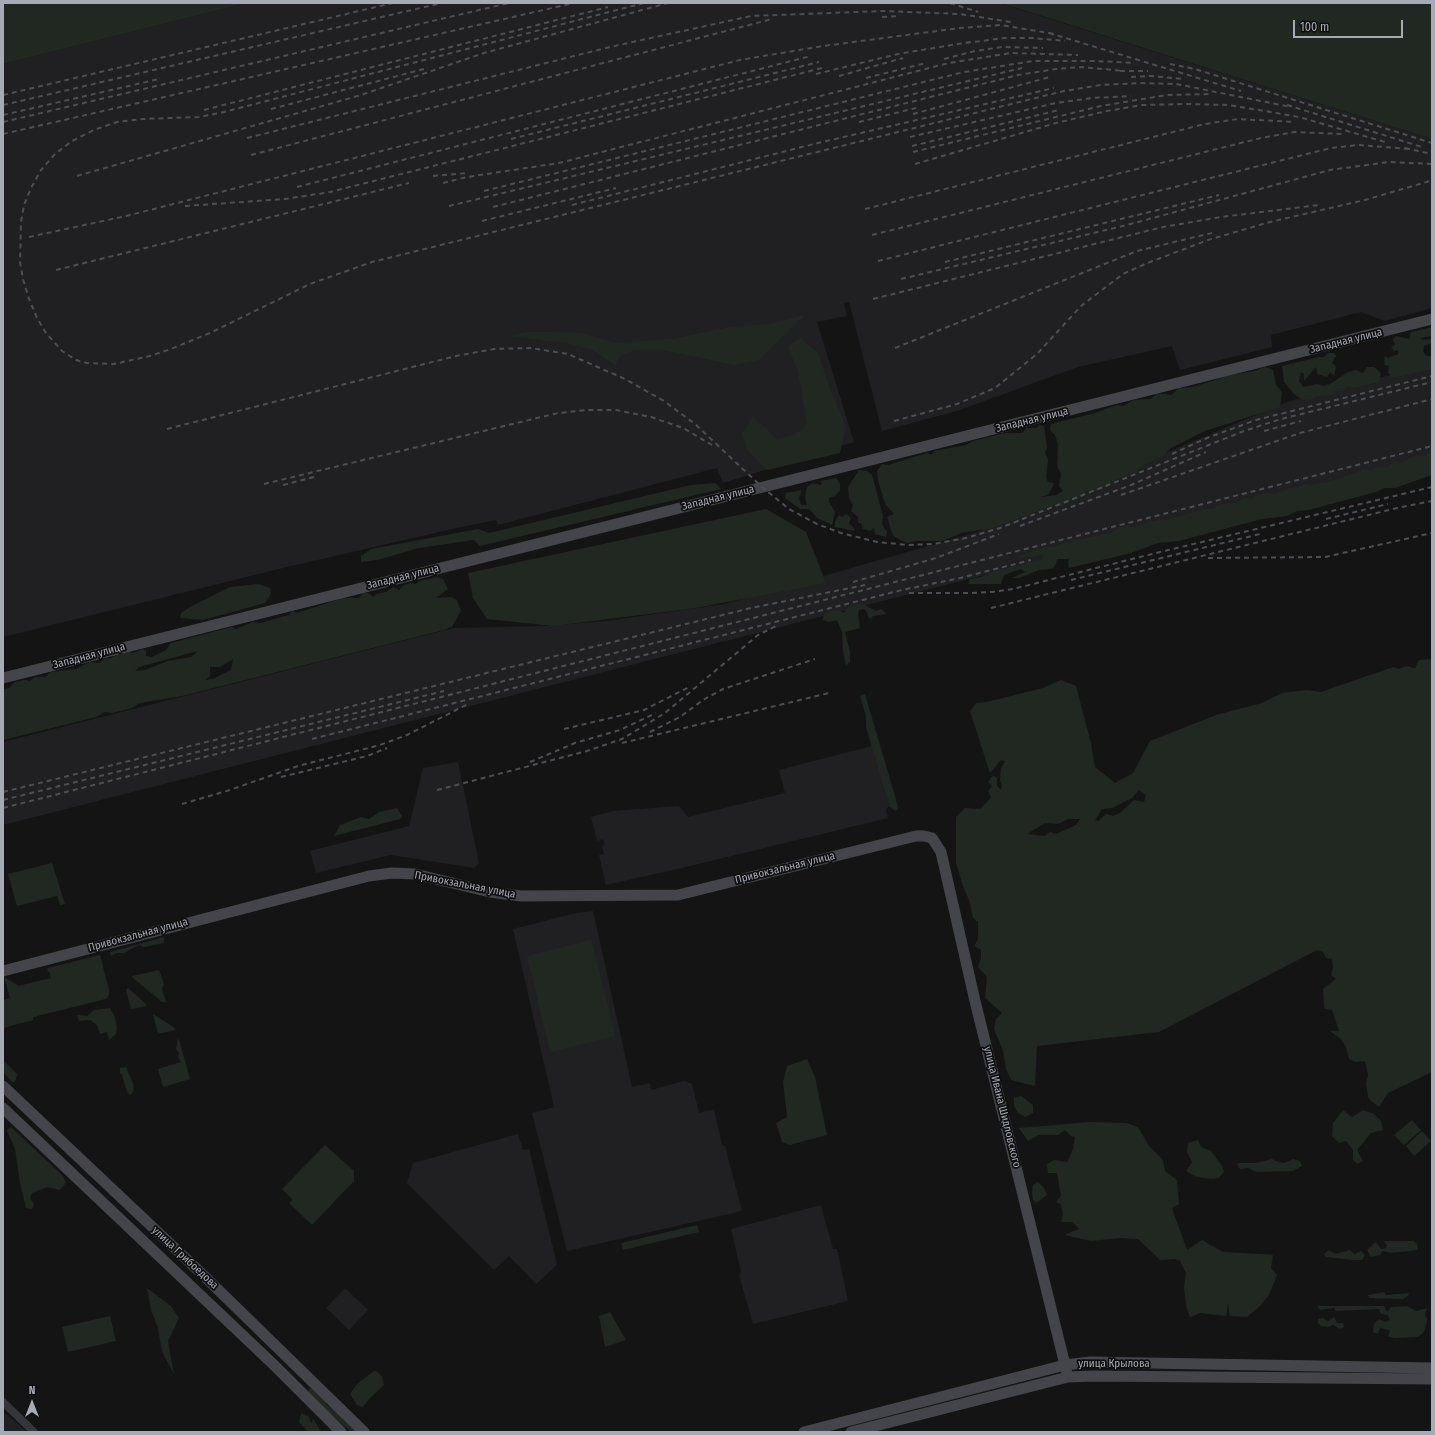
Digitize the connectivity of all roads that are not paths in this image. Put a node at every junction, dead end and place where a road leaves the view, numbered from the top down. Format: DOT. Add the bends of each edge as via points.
graph roads {
  1 [pos="1432,319"];
  2 [pos="3,678"];
  3 [pos="932,838"];
  4 [pos="3,971"];
  5 [pos="3,1086"];
  6 [pos="3,1108"];
  7 [pos="1065,1365"];
  8 [pos="1432,1368"];
  9 [pos="1068,1377"];
  10 [pos="1432,1379"];
  11 [pos="3,1402"];
  12 [pos="34,1432"];
  13 [pos="341,1432"];
  14 [pos="364,1432"];
  15 [pos="804,1432"];
  16 [pos="851,1432"];
  1 -- 2 [label="street, Западная улица"];
  3 -- 4 [label="street, Привокзальная улица" via="916,836 678,895 521,896 490,892 415,874 369,876"];
  3 -- 7 [label="street, улица Ивана Шидловского" via="941,852"];
  5 -- 14 [label="street, улица Грибоедова"];
  6 -- 13 [label="street, улица Грибоедова" via="274,1365"];
  7 -- 8 [label="street, улица Крылова" via="1090,1362"];
  7 -- 9 [label="street, улица Ивана Шидловского"];
  7 -- 15 [label="street, улица Крылова"];
  9 -- 10 [label="street, улица Крылова"];
  9 -- 16 [label="street, улица Крылова"];
  11 -- 12 [label="street"];
}
